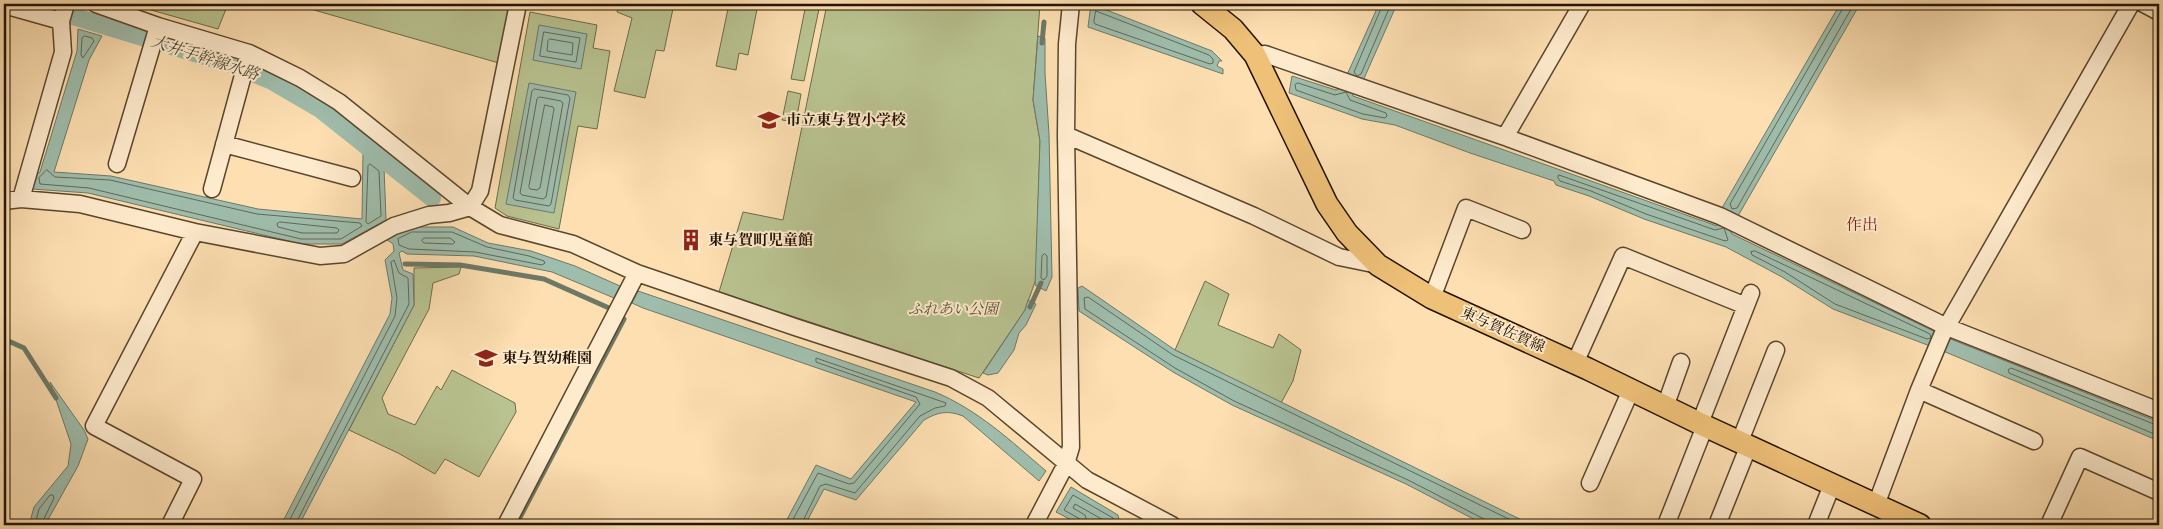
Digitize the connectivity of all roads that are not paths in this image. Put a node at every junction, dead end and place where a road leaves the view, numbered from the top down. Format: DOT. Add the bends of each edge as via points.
graph roads {
  1 [pos="96,4"];
  2 [pos="518,4"];
  3 [pos="1072,4"];
  4 [pos="1202,4"];
  5 [pos="1582,4"];
  6 [pos="2131,4"];
  7 [pos="2144,4"];
  8 [pos="4,5"];
  9 [pos="115,7"];
  10 [pos="64,10"];
  11 [pos="2159,12"];
  12 [pos="155,35"];
  13 [pos="1255,55"];
  14 [pos="246,63"];
  15 [pos="1066,135"];
  16 [pos="1505,138"];
  17 [pos="224,144"];
  18 [pos="117,164"];
  19 [pos="352,178"];
  20 [pos="212,189"];
  21 [pos="20,198"];
  22 [pos="4,201"];
  23 [pos="470,207"];
  24 [pos="1522,230"];
  25 [pos="195,232"];
  26 [pos="1378,265"];
  27 [pos="637,273"];
  28 [pos="1432,298"];
  29 [pos="1945,330"];
  30 [pos="1776,350"];
  31 [pos="1681,362"];
  32 [pos="1575,363"];
  33 [pos="1632,390"];
  34 [pos="1919,390"];
  35 [pos="1665,407"];
  36 [pos="2159,410"];
  37 [pos="1702,425"];
  38 [pos="2034,441"];
  39 [pos="1745,443"];
  40 [pos="1066,464"];
  41 [pos="1590,483"];
  42 [pos="1832,484"];
  43 [pos="2159,492"];
  44 [pos="1876,505"];
  45 [pos="1895,520"];
  46 [pos="170,525"];
  47 [pos="506,525"];
  48 [pos="1034,525"];
  49 [pos="1172,525"];
  50 [pos="1666,525"];
  51 [pos="1717,525"];
  52 [pos="1816,525"];
  53 [pos="1920,525"];
  54 [pos="2049,525"];
  1 -- 9 [label="street"];
  2 -- 23 [label="street" via="480,191"];
  3 -- 15 [label="street" via="1067,44"];
  4 -- 13 [label="main road, 東与賀佐賀線" via="1233,29"];
  5 -- 16 [label="street"];
  6 -- 29 [label="street"];
  7 -- 11 [label="street"];
  8 -- 10 [label="street"];
  9 -- 12 [label="street"];
  10 -- 21 [label="street" via="63,52"];
  12 -- 14 [label="street"];
  12 -- 18 [label="street"];
  13 -- 16 [label="street" via="1265,54"];
  13 -- 26 [label="main road, 東与賀佐賀線" via="1327,204 1347,233"];
  14 -- 17 [label="street"];
  14 -- 23 [label="street" via="300,78 339,102"];
  15 -- 26 [label="street" via="1254,216 1339,257"];
  15 -- 40 [label="street" via="1072,416 1071,447"];
  16 -- 29 [label="street" via="1727,219"];
  17 -- 19 [label="street"];
  17 -- 20 [label="street"];
  21 -- 22 [label="street"];
  21 -- 25 [label="street" via="80,204"];
  23 -- 25 [label="street" via="394,226 344,254 320,256"];
  23 -- 27 [label="street" via="500,225 573,244"];
  24 -- 28 [label="street" via="1466,208"];
  25 -- 46 [label="street" via="94,426 194,479"];
  26 -- 28 [label="main road, 東与賀佐賀線"];
  27 -- 40 [label="street" via="951,378 985,396"];
  27 -- 47 [label="street"];
  28 -- 32 [label="main road, 東与賀佐賀線"];
  29 -- 34 [label="street"];
  29 -- 36 [label="street"];
  30 -- 39 [label="street"];
  31 -- 35 [label="street"];
  32 -- 33 [label="main road, 東与賀佐賀線"];
  32 -- 37 [label="street" via="1623,256 1749,300"];
  33 -- 35 [label="main road, 東与賀佐賀線"];
  33 -- 41 [label="street"];
  34 -- 38 [label="street"];
  34 -- 44 [label="street"];
  35 -- 37 [label="main road, 東与賀佐賀線"];
  37 -- 39 [label="main road, 東与賀佐賀線"];
  37 -- 50 [label="street"];
  39 -- 42 [label="main road, 東与賀佐賀線"];
  39 -- 51 [label="street"];
  40 -- 48 [label="street"];
  40 -- 49 [label="street" via="1087,480"];
  42 -- 44 [label="main road, 東与賀佐賀線"];
  42 -- 52 [label="street"];
  43 -- 54 [label="street" via="2080,457"];
  44 -- 45 [label="main road, 東与賀佐賀線"];
  45 -- 53 [label="main road, 東与賀佐賀線"];
}
